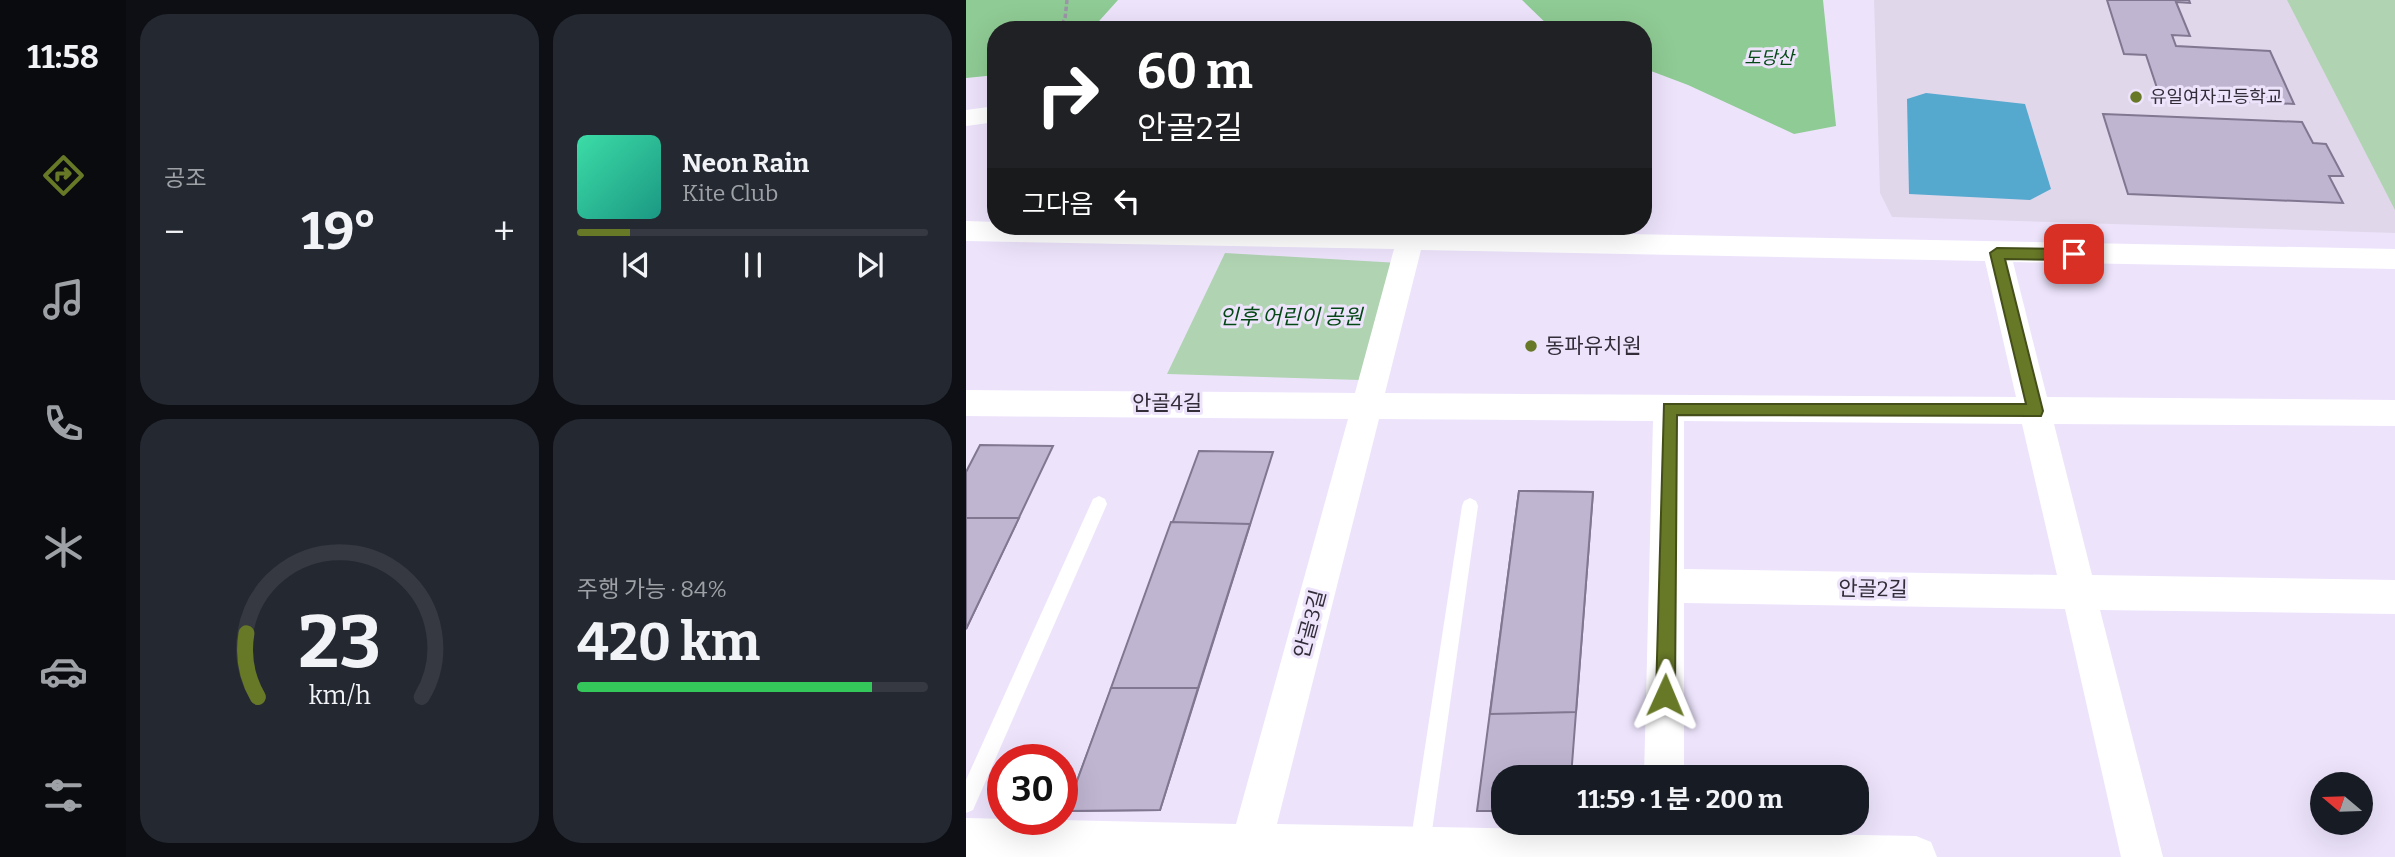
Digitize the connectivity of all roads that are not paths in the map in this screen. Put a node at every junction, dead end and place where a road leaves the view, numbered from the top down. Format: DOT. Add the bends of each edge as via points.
graph roads {
  1 [pos="987,115"];
  2 [pos="966,118"];
  3 [pos="966,231"];
  4 [pos="987,231"];
  5 [pos="1411,235"];
  6 [pos="1457,235"];
  7 [pos="1997,253"];
  8 [pos="2395,259"];
  9 [pos="966,402"];
  10 [pos="1368,404"];
  11 [pos="1669,409"];
  12 [pos="2035,411"];
  13 [pos="2390,413"];
  14 [pos="1099,504"];
  15 [pos="1469,506"];
  16 [pos="1667,586"];
  17 [pos="2079,592"];
  18 [pos="2395,597"];
  19 [pos="1664,765"];
  20 [pos="966,803"];
  21 [pos="1664,837"];
  22 [pos="966,839"];
  23 [pos="1420,848"];
  24 [pos="1250,851"];
  25 [pos="1814,855"];
  26 [pos="1916,857"];
  27 [pos="2142,857"];
  1 -- 2 [label="street"];
  3 -- 4 [label="street"];
  5 -- 10 [label="street, 안골3길"];
  6 -- 7 [label="street"];
  7 -- 8 [label="street"];
  7 -- 12 [label="street"];
  9 -- 10 [label="street, 안골4길"];
  10 -- 11 [label="street"];
  10 -- 24 [label="street, 안골3길"];
  11 -- 12 [label="street"];
  11 -- 16 [label="street"];
  12 -- 13 [label="street"];
  12 -- 17 [label="street"];
  14 -- 20 [label="lane"];
  15 -- 23 [label="lane"];
  16 -- 17 [label="street, 안골2길"];
  16 -- 19 [label="street"];
  17 -- 18 [label="street, 안골2길"];
  17 -- 27 [label="street"];
  21 -- 23 [label="street"];
  21 -- 25 [label="street"];
  22 -- 24 [label="street"];
  23 -- 24 [label="street"];
  25 -- 26 [label="street"];
}
